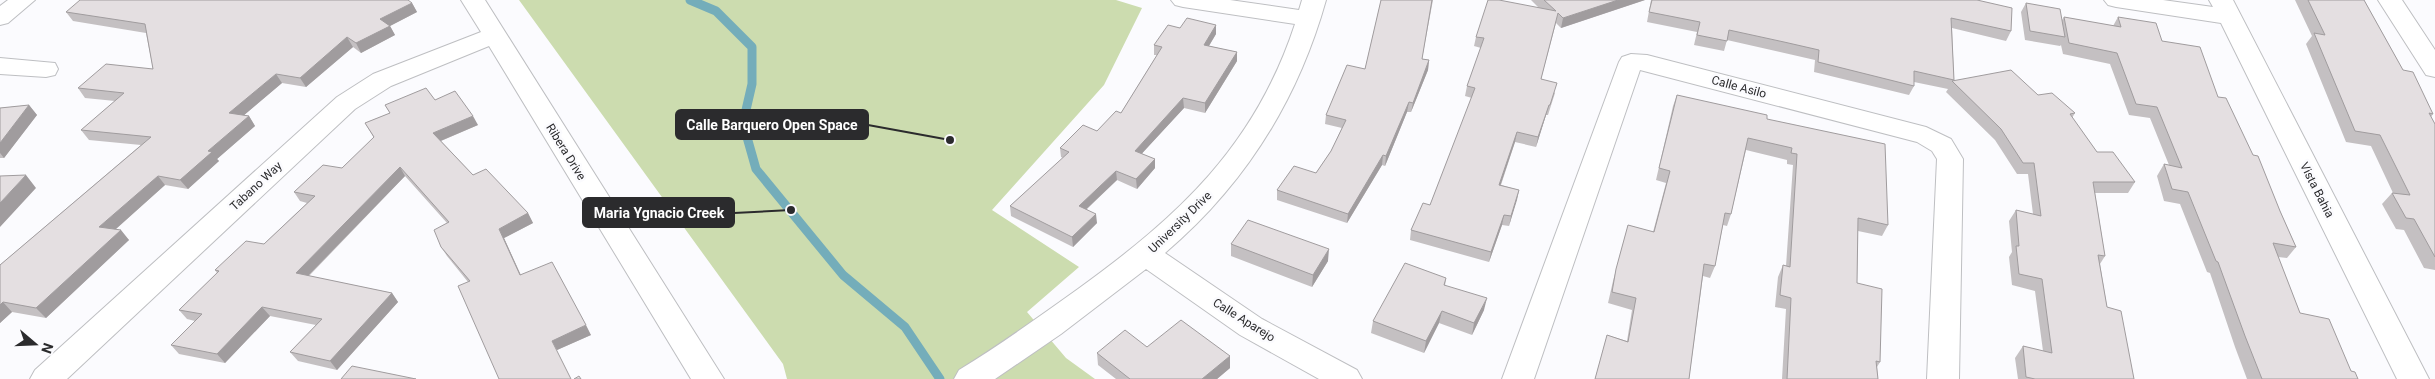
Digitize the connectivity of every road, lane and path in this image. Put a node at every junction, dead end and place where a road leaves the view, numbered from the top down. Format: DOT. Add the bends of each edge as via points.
graph roads {
  1 [pos="23,0"];
  2 [pos="473,0"];
  3 [pos="1183,0"];
  4 [pos="2116,0"];
  5 [pos="2390,0"];
  6 [pos="2225,9"];
  7 [pos="1312,10"];
  8 [pos="0,18"];
  9 [pos="494,36"];
  10 [pos="0,66"];
  11 [pos="46,69"];
  12 [pos="2435,69"];
  13 [pos="1146,254"];
  14 [pos="46,379"];
  15 [pos="708,379"];
  16 [pos="970,379"];
  17 [pos="1346,379"];
  18 [pos="1518,379"];
  19 [pos="1943,379"];
  20 [pos="2413,379"];
  1 -- 8 [label="street"];
  2 -- 9 [label="street, Ribera Drive"];
  3 -- 7 [label="street"];
  4 -- 6 [label="street"];
  5 -- 12 [label="street"];
  6 -- 20 [label="street, Vista Bahia"];
  7 -- 13 [label="street, University Drive" via="1287,77 1255,134 1212,192"];
  9 -- 14 [label="street, Tabano Way" via="382,80 346,103"];
  9 -- 15 [label="street, Ribera Drive"];
  10 -- 11 [label="street"];
  13 -- 16 [label="street, University Drive" via="1023,346"];
  13 -- 17 [label="street, Calle Aparejo" via="1251,327"];
  18 -- 19 [label="street, Calle Asilo" via="1631,62 1647,63 1926,136 1942,145 1950,160"];
}
